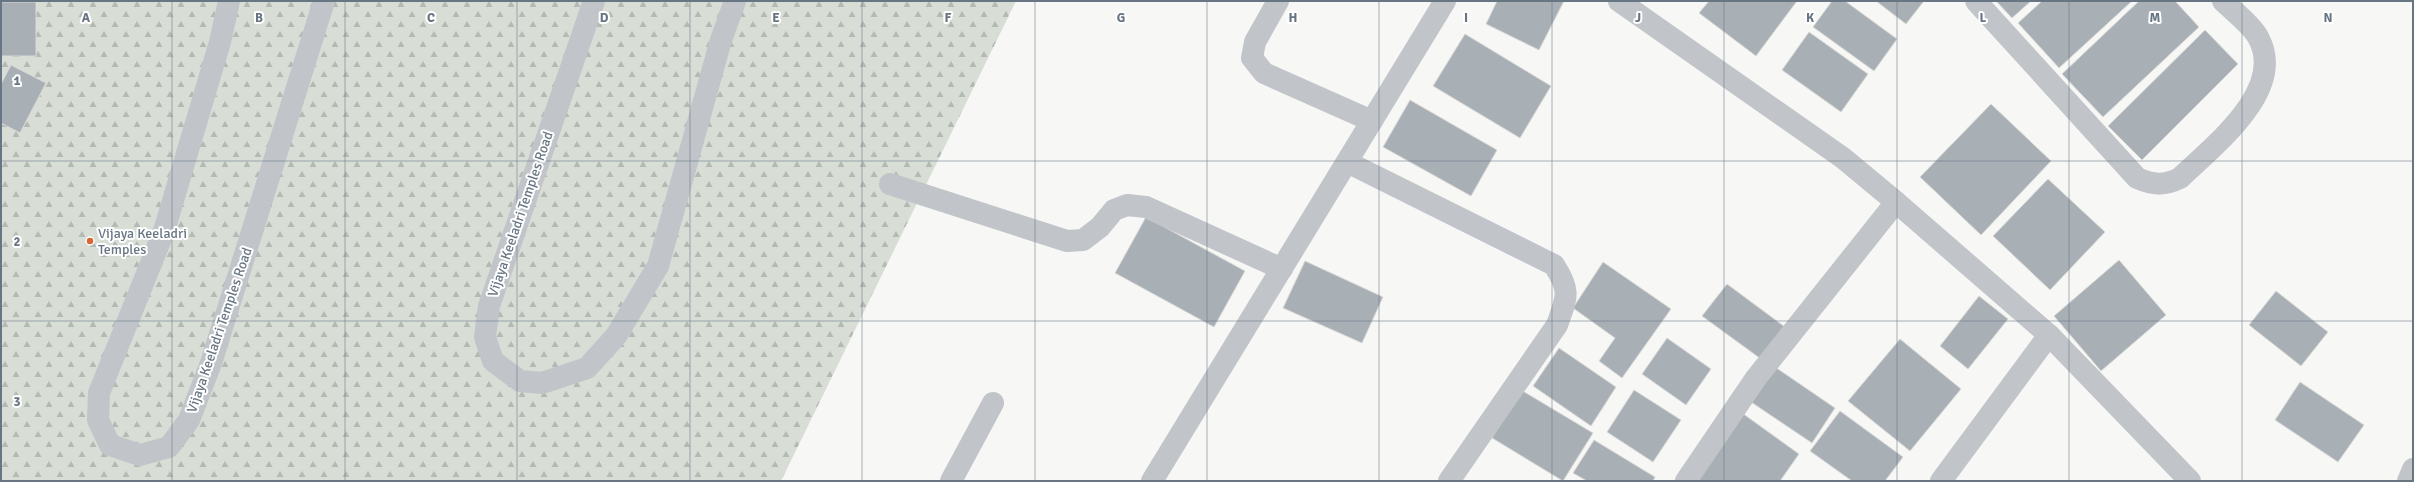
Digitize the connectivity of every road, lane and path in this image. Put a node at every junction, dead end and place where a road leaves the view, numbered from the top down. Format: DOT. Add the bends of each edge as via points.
graph roads {
  1 [pos="229,1"];
  2 [pos="324,1"];
  3 [pos="594,1"];
  4 [pos="735,1"];
  5 [pos="1278,1"];
  6 [pos="1445,1"];
  7 [pos="1619,1"];
  8 [pos="1976,1"];
  9 [pos="2223,1"];
  10 [pos="1372,121"];
  11 [pos="1347,162"];
  12 [pos="890,184"];
  13 [pos="1896,202"];
  14 [pos="1282,270"];
  15 [pos="2050,335"];
  16 [pos="993,403"];
  17 [pos="2413,469"];
  18 [pos="951,481"];
  19 [pos="1152,481"];
  20 [pos="1448,481"];
  21 [pos="1686,481"];
  22 [pos="1940,481"];
  23 [pos="2190,481"];
  24 [pos="2408,481"];
  1 -- 2 [label="street, Vijaya Keeladri Temples Road" via="220,42 164,231 99,393 98,420 110,445 140,455 169,447 189,420 211,363"];
  3 -- 4 [label="street, Vijaya Keeladri Temples Road" via="489,306 485,337 493,361 520,381 542,383 587,368 616,336 658,266 721,40"];
  5 -- 10 [label="street" via="1255,42 1252,58 1264,73"];
  6 -- 10 [label="street"];
  7 -- 13 [label="street" via="1843,158"];
  8 -- 9 [label="street" via="2137,178 2153,184 2168,184 2180,178 2248,110 2262,86 2266,62 2259,38"];
  10 -- 11 [label="street"];
  11 -- 14 [label="street"];
  11 -- 20 [label="street" via="1554,265 1565,282 1565,302 1557,325"];
  12 -- 14 [label="street" via="1067,241 1083,240 1100,227 1114,210 1127,205 1146,207"];
  13 -- 15 [label="street"];
  13 -- 21 [label="street" via="1756,378"];
  14 -- 19 [label="street"];
  15 -- 22 [label="street"];
  15 -- 23 [label="street"];
  16 -- 18 [label="street"];
  17 -- 24 [label="street"];
}
